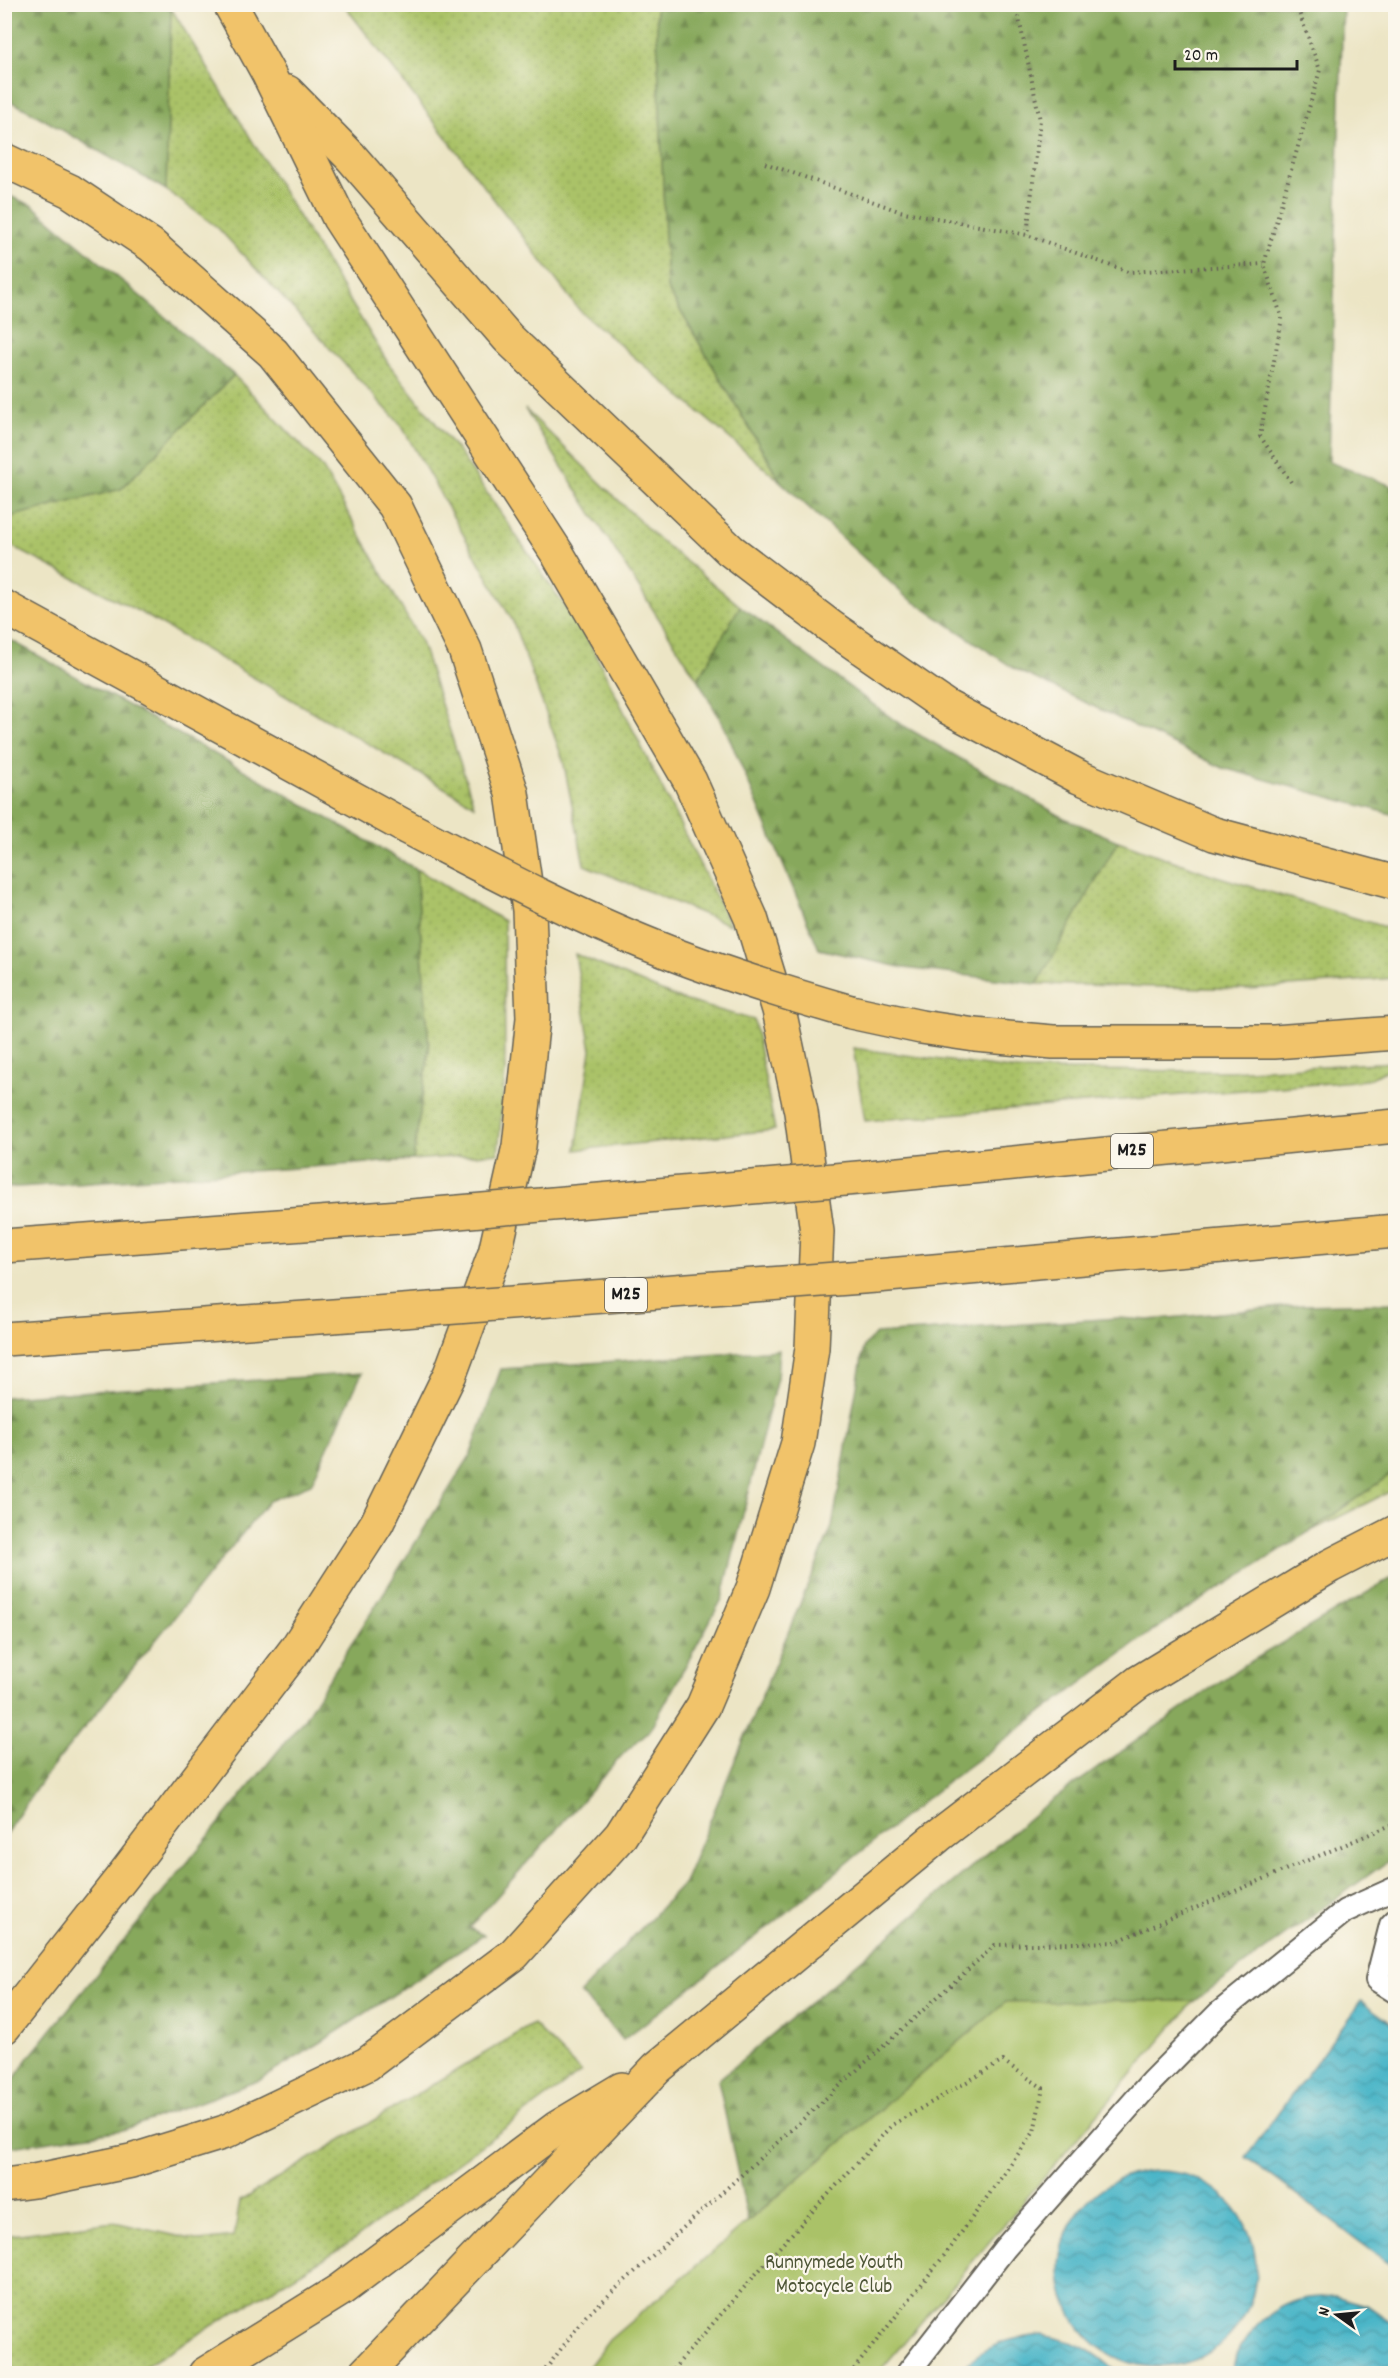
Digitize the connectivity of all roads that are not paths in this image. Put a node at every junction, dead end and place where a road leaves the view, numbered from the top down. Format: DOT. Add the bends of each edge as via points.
graph roads {
  1 [pos="230,4"];
  2 [pos="268,73"];
  3 [pos="4,160"];
  4 [pos="4,607"];
  5 [pos="1395,883"];
  6 [pos="1395,1033"];
  7 [pos="1395,1126"];
  8 [pos="1395,1231"];
  9 [pos="4,1246"];
  10 [pos="4,1339"];
  11 [pos="1395,1532"];
  12 [pos="1395,1888"];
  13 [pos="1395,1920"];
  14 [pos="1395,1992"];
  15 [pos="4,2027"];
  16 [pos="657,2068"];
  17 [pos="19,2183"];
  18 [pos="206,2373"];
  19 [pos="365,2373"];
  20 [pos="907,2373"];
  1 -- 2 [label="highway"];
  2 -- 5 [label="highway" via="351,157 508,338 730,550 831,627 947,707 1079,777 1214,834"];
  2 -- 17 [label="highway" via="339,218 557,553 690,781 751,918 778,1010 801,1112 817,1233 812,1348 798,1443 753,1588 703,1706 621,1835 514,1954 367,2064 225,2132 131,2161"];
  3 -- 15 [label="highway" via="70,191 151,245 273,353 395,506 465,650 512,793 529,910 533,1018 519,1146 495,1253 450,1374 377,1523 296,1649"];
  4 -- 6 [label="highway, bridge" via="508,880 600,924 750,982 851,1012 921,1027 1053,1042 1274,1042"];
  7 -- 9 [label="highway, M25, bridge" via="869,1177"];
  8 -- 10 [label="highway, M25, bridge" via="876,1276"];
  11 -- 16 [label="highway" via="1330,1566 1140,1682 938,1836"];
  12 -- 20 [label="lane" via="1345,1911 1219,2013 1151,2082 1005,2248"];
  13 -- 14 [label="lane" via="1377,1980"];
  16 -- 18 [label="highway" via="557,2128 339,2290"];
  16 -- 19 [label="highway"];
}
